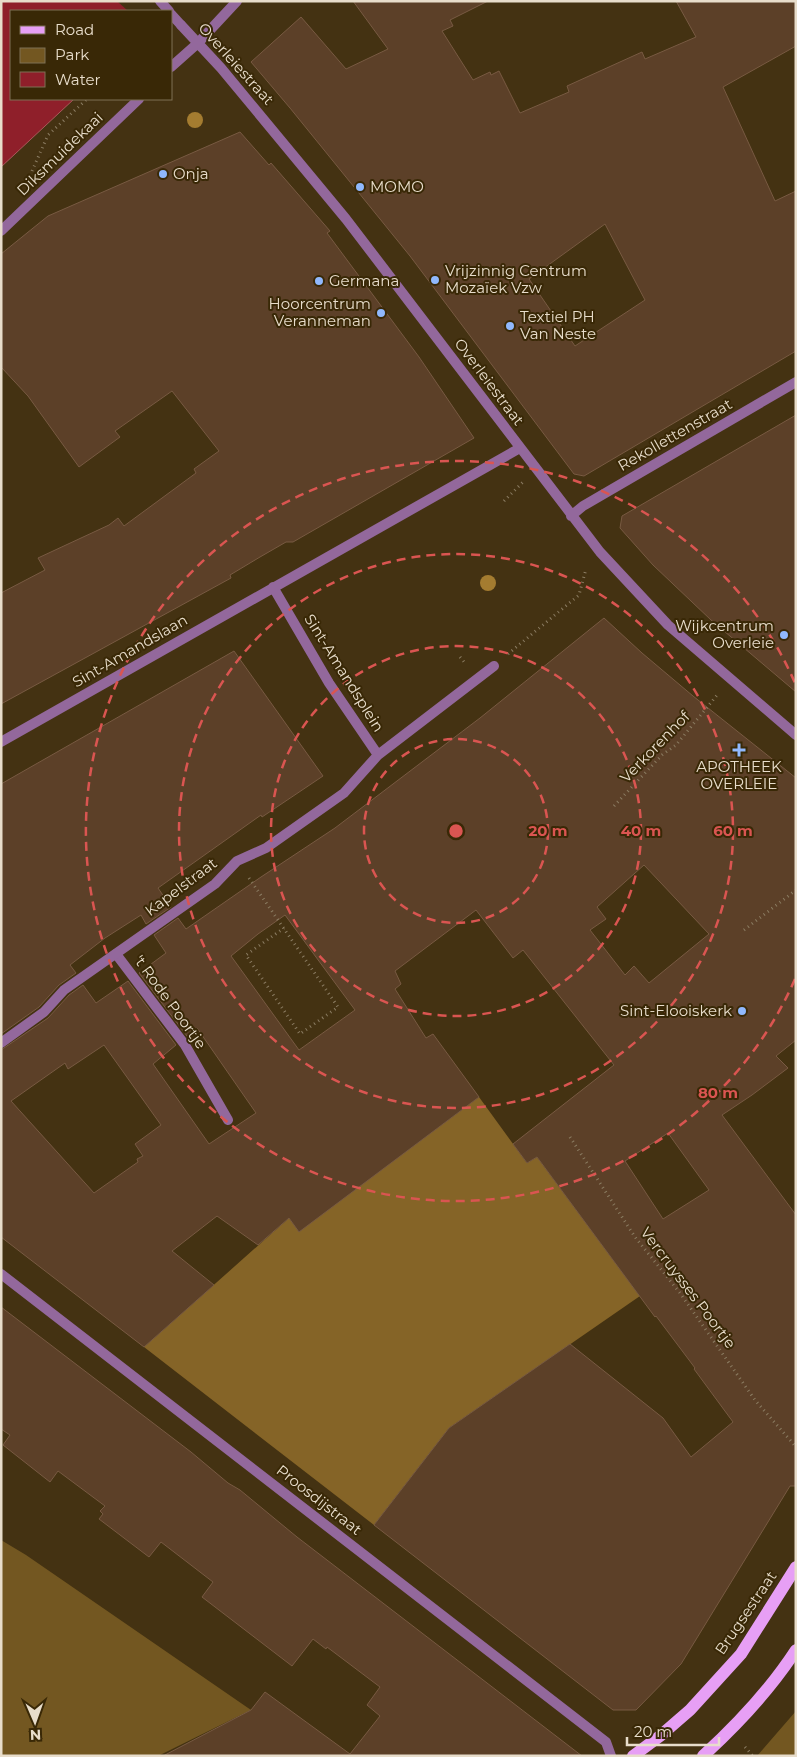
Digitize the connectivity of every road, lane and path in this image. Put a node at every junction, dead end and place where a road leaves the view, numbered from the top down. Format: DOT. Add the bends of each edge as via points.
graph roads {
  1 [pos="237,1"];
  2 [pos="172,15"];
  3 [pos="198,43"];
  4 [pos="172,66"];
  5 [pos="86,100"];
  6 [pos="138,100"];
  7 [pos="29,177"];
  8 [pos="1,232"];
  9 [pos="796,382"];
  10 [pos="520,448"];
  11 [pos="571,516"];
  12 [pos="600,552"];
  13 [pos="273,587"];
  14 [pos="494,666"];
  15 [pos="730,680"];
  16 [pos="796,735"];
  17 [pos="1,742"];
  18 [pos="378,755"];
  19 [pos="614,806"];
  20 [pos="237,861"];
  21 [pos="796,890"];
  22 [pos="284,928"];
  23 [pos="744,930"];
  24 [pos="116,954"];
  25 [pos="1,1043"];
  26 [pos="228,1120"];
  27 [pos="570,1137"];
  28 [pos="1,1274"];
  29 [pos="796,1446"];
  30 [pos="796,1567"];
  31 [pos="796,1650"];
  32 [pos="611,1756"];
  33 [pos="633,1756"];
  34 [pos="703,1756"];
  1 -- 3 [label="street"];
  2 -- 3 [label="street, Overleiestraat, bridge"];
  3 -- 4 [label="street"];
  3 -- 10 [label="street, Overleiestraat" via="346,220"];
  5 -- 7 [label="path" via="48,135"];
  6 -- 8 [label="street, Diksmuidekaai"];
  9 -- 11 [label="street, Rekollettenstraat"];
  10 -- 11 [label="street, Overleiestraat"];
  10 -- 13 [label="street"];
  11 -- 12 [label="street, Overleiestraat"];
  12 -- 14 [label="path" via="588,562 579,595"];
  12 -- 15 [label="street, Overleiestraat" via="668,625"];
  13 -- 17 [label="street, Sint-Amandslaan"];
  13 -- 18 [label="street, Sint-Amandsplein" via="329,683"];
  14 -- 18 [label="street, Sint-Amandsplein"];
  15 -- 16 [label="street, Overleiestraat"];
  15 -- 19 [label="path, Verkorenhof" via="676,745 662,755"];
  18 -- 20 [label="street, Kapelstraat" via="344,793 266,848"];
  20 -- 22 [label="path"];
  20 -- 24 [label="street, Kapelstraat" via="215,884"];
  21 -- 23 [label="path"];
  22 -- 22 [label="path" via="338,1007 300,1034 246,955"];
  24 -- 25 [label="street, Kapelstraat" via="64,990 44,1012"];
  24 -- 26 [label="street, 't Rode Poortje" via="185,1045"];
  27 -- 29 [label="path, Vercruysses Poortje" via="635,1237 680,1293 755,1400"];
  28 -- 32 [label="street, Proosdijstraat" via="606,1742"];
  30 -- 33 [label="main road, Brugsestraat" via="741,1654 690,1710"];
  31 -- 34 [label="main road" via="770,1687 731,1731"];
}
